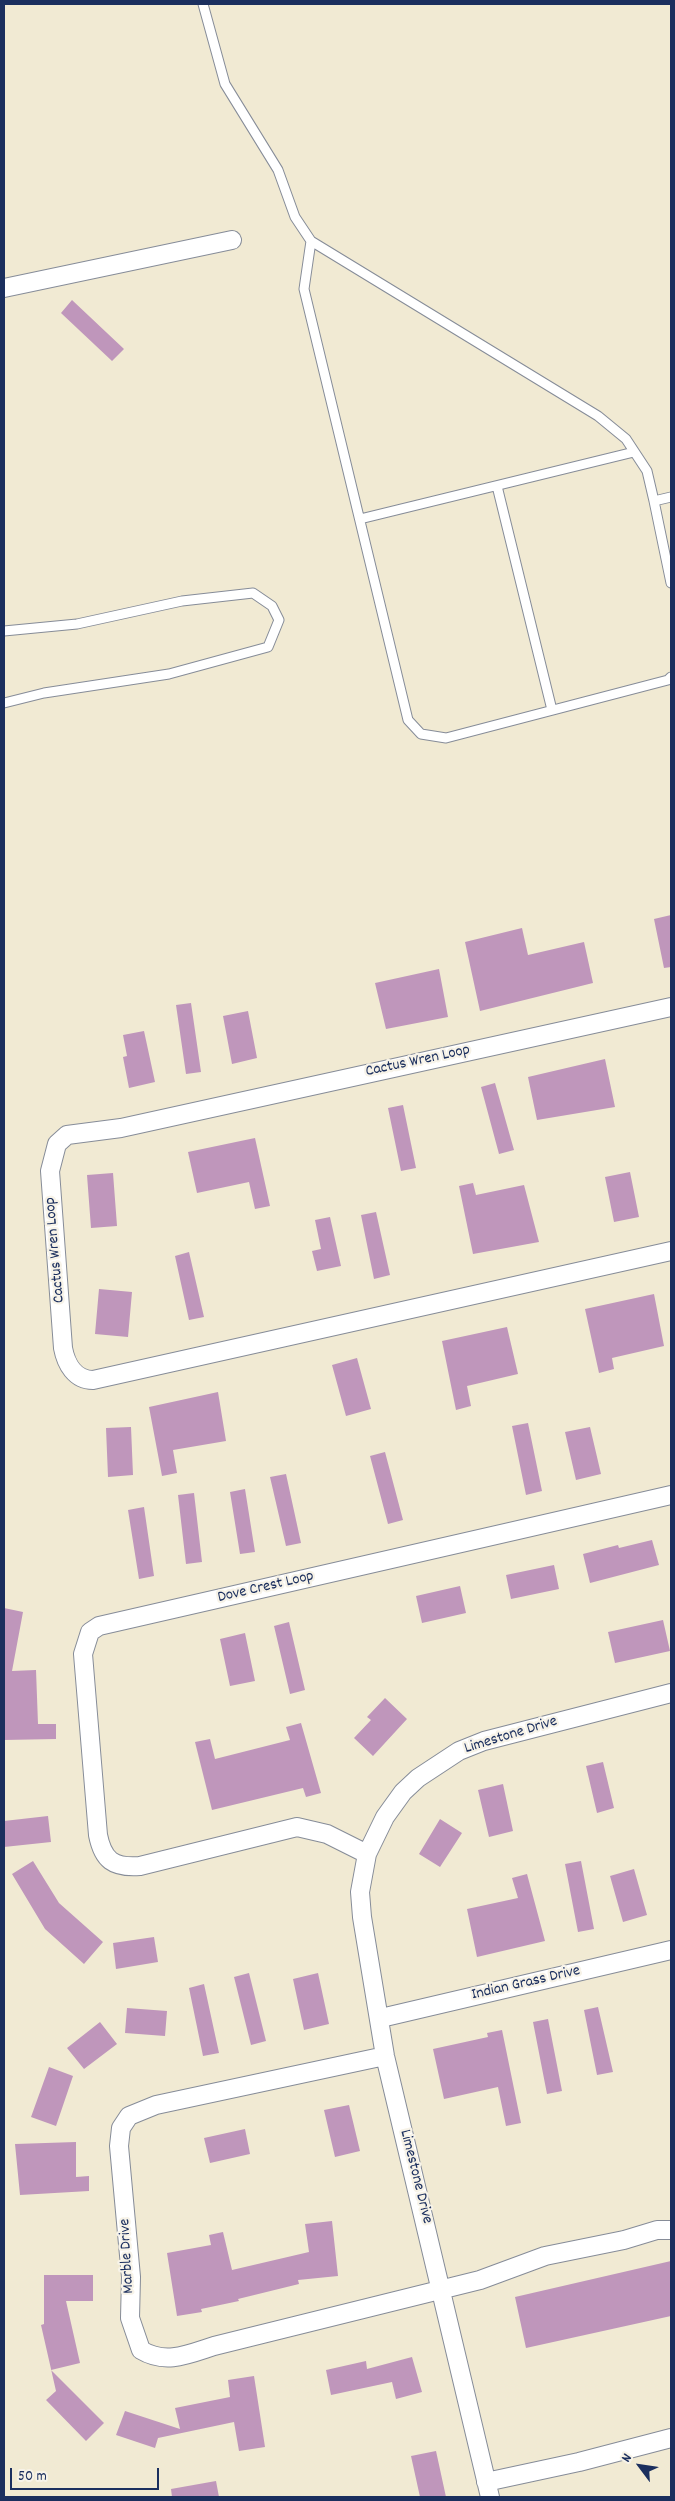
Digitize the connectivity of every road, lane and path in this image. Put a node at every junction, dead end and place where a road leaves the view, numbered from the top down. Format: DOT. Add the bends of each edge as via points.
graph roads {
  1 [pos="203,4"];
  2 [pos="232,240"];
  3 [pos="311,241"];
  4 [pos="4,288"];
  5 [pos="634,452"];
  6 [pos="497,486"];
  7 [pos="671,497"];
  8 [pos="654,501"];
  9 [pos="360,519"];
  10 [pos="671,583"];
  11 [pos="4,631"];
  12 [pos="671,677"];
  13 [pos="4,703"];
  14 [pos="552,710"];
  15 [pos="671,1007"];
  16 [pos="671,1251"];
  17 [pos="671,1495"];
  18 [pos="671,1693"];
  19 [pos="367,1854"];
  20 [pos="671,1950"];
  21 [pos="381,2018"];
  22 [pos="385,2056"];
  23 [pos="671,2230"];
  24 [pos="442,2288"];
  25 [pos="671,2438"];
  26 [pos="488,2490"];
  1 -- 3 [label="lane" via="225,84 278,170 295,217"];
  2 -- 4 [label="street"];
  3 -- 5 [label="lane" via="598,416 626,439"];
  3 -- 9 [label="lane" via="304,289"];
  5 -- 6 [label="lane"];
  5 -- 8 [label="lane" via="647,471"];
  6 -- 9 [label="lane"];
  6 -- 14 [label="lane"];
  7 -- 8 [label="lane"];
  8 -- 10 [label="lane"];
  9 -- 14 [label="lane" via="408,720 421,734 446,738"];
  11 -- 13 [label="lane" via="77,624 182,601 253,593 272,606 279,620 268,647 169,674 44,693"];
  12 -- 14 [label="lane"];
  15 -- 16 [label="street, Cactus Wren Loop" via="121,1128 67,1135 57,1144 50,1170 63,1348 65,1360 75,1374 85,1380"];
  17 -- 19 [label="street, Dove Crest Loop" via="99,1626 90,1632 83,1654 98,1835 105,1857 128,1867 140,1866 297,1827 327,1834"];
  18 -- 19 [label="street, Limestone Drive" via="484,1741 459,1751 403,1792 385,1817"];
  19 -- 21 [label="street, Limestone Drive" via="360,1892 362,1917"];
  20 -- 21 [label="street, Indian Grass Drive"];
  21 -- 22 [label="street, Limestone Drive"];
  22 -- 24 [label="street, Limestone Drive"];
  22 -- 24 [label="street, Marble Drive" via="156,2105 129,2116 121,2128 120,2154 133,2331 141,2350 150,2356 173,2359"];
  23 -- 24 [label="street" via="657,2230 545,2256 480,2280"];
  24 -- 26 [label="street, Limestone Drive"];
  25 -- 26 [label="street"];
}
